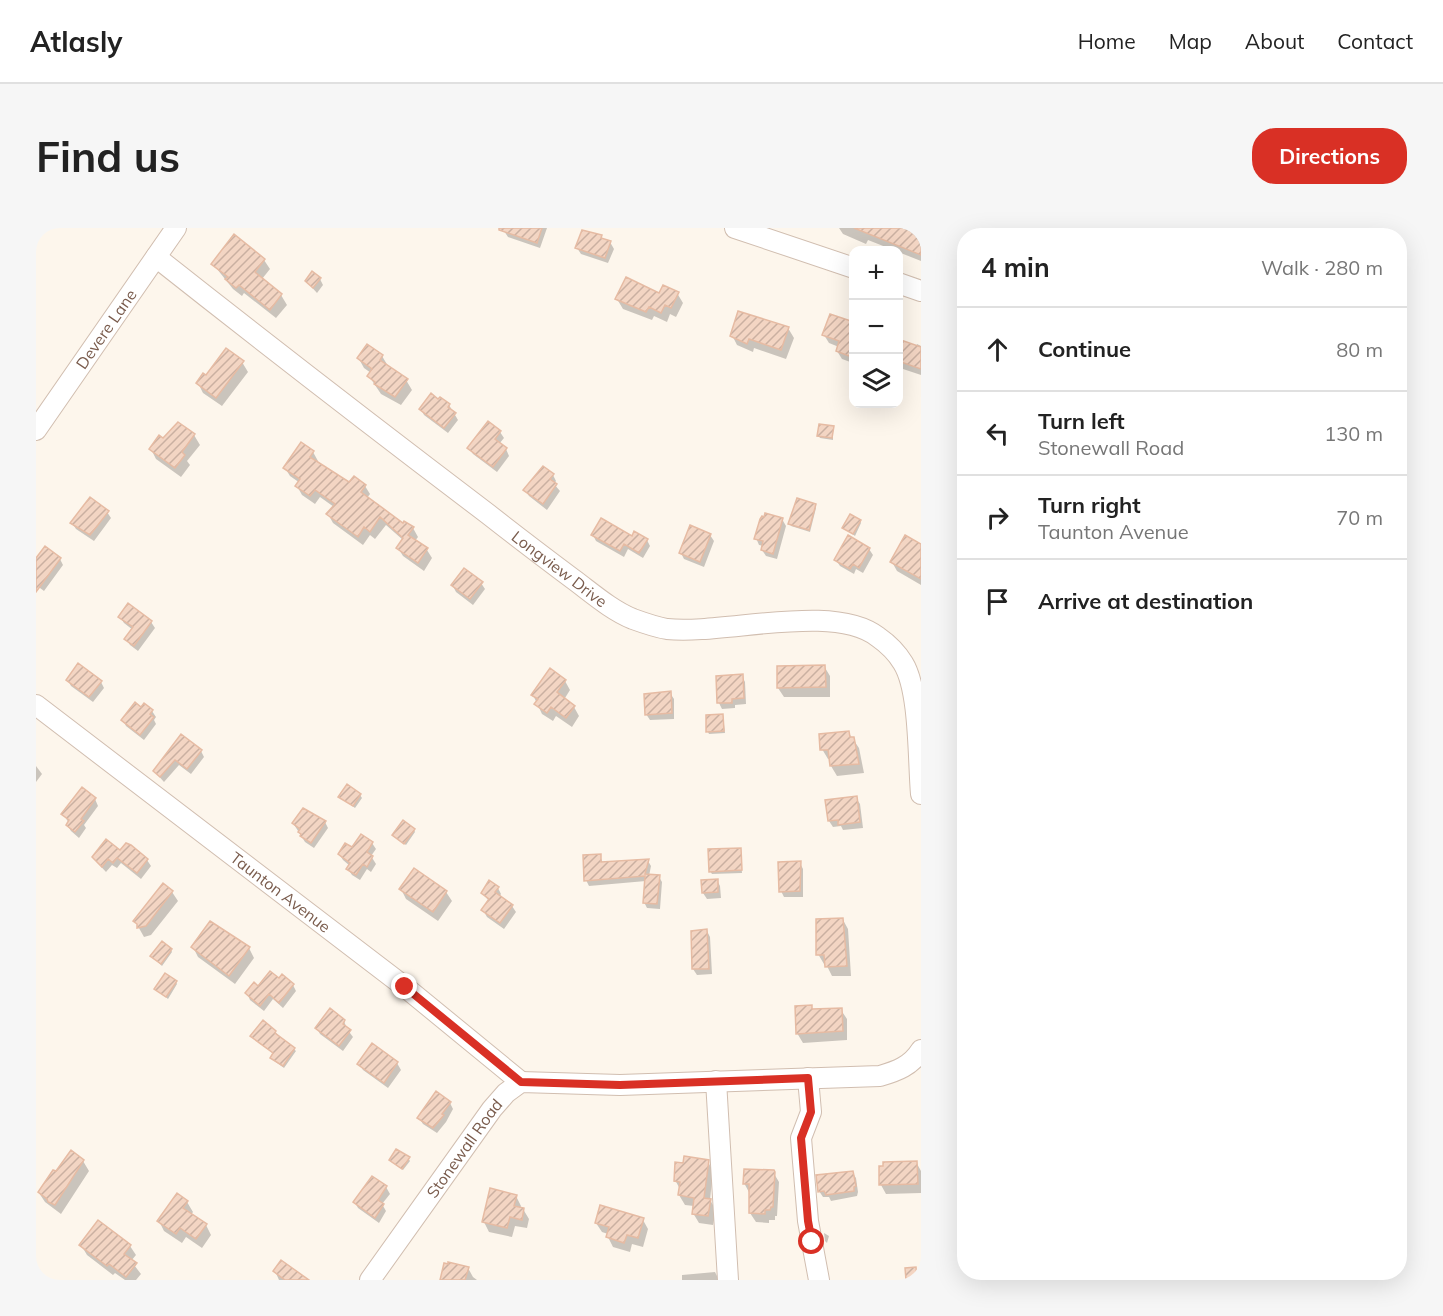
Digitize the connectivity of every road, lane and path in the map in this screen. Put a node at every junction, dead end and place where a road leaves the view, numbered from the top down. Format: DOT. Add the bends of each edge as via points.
graph roads {
  1 [pos="176,228"];
  2 [pos="735,228"];
  3 [pos="156,257"];
  4 [pos="849,266"];
  5 [pos="903,285"];
  6 [pos="921,291"];
  7 [pos="36,430"];
  8 [pos="36,705"];
  9 [pos="921,794"];
  10 [pos="918,1054"];
  11 [pos="808,1078"];
  12 [pos="717,1081"];
  13 [pos="521,1082"];
  14 [pos="370,1280"];
  15 [pos="728,1280"];
  16 [pos="819,1280"];
  1 -- 3 [label="street, Devere Lane"];
  2 -- 4 [label="street"];
  3 -- 7 [label="street, Devere Lane"];
  3 -- 9 [label="street, Longview Drive" via="608,606 630,618 666,629 692,630 801,621 840,622 878,636 904,664 911,685"];
  5 -- 6 [label="street"];
  8 -- 13 [label="street, Taunton Avenue" via="405,987"];
  10 -- 11 [label="street" via="902,1069 880,1076"];
  11 -- 12 [label="street"];
  11 -- 16 [label="street" via="811,1112 801,1138 808,1221"];
  12 -- 13 [label="street" via="620,1085"];
  12 -- 15 [label="street"];
  13 -- 14 [label="street, Stonewall Road" via="492,1109"];
}
